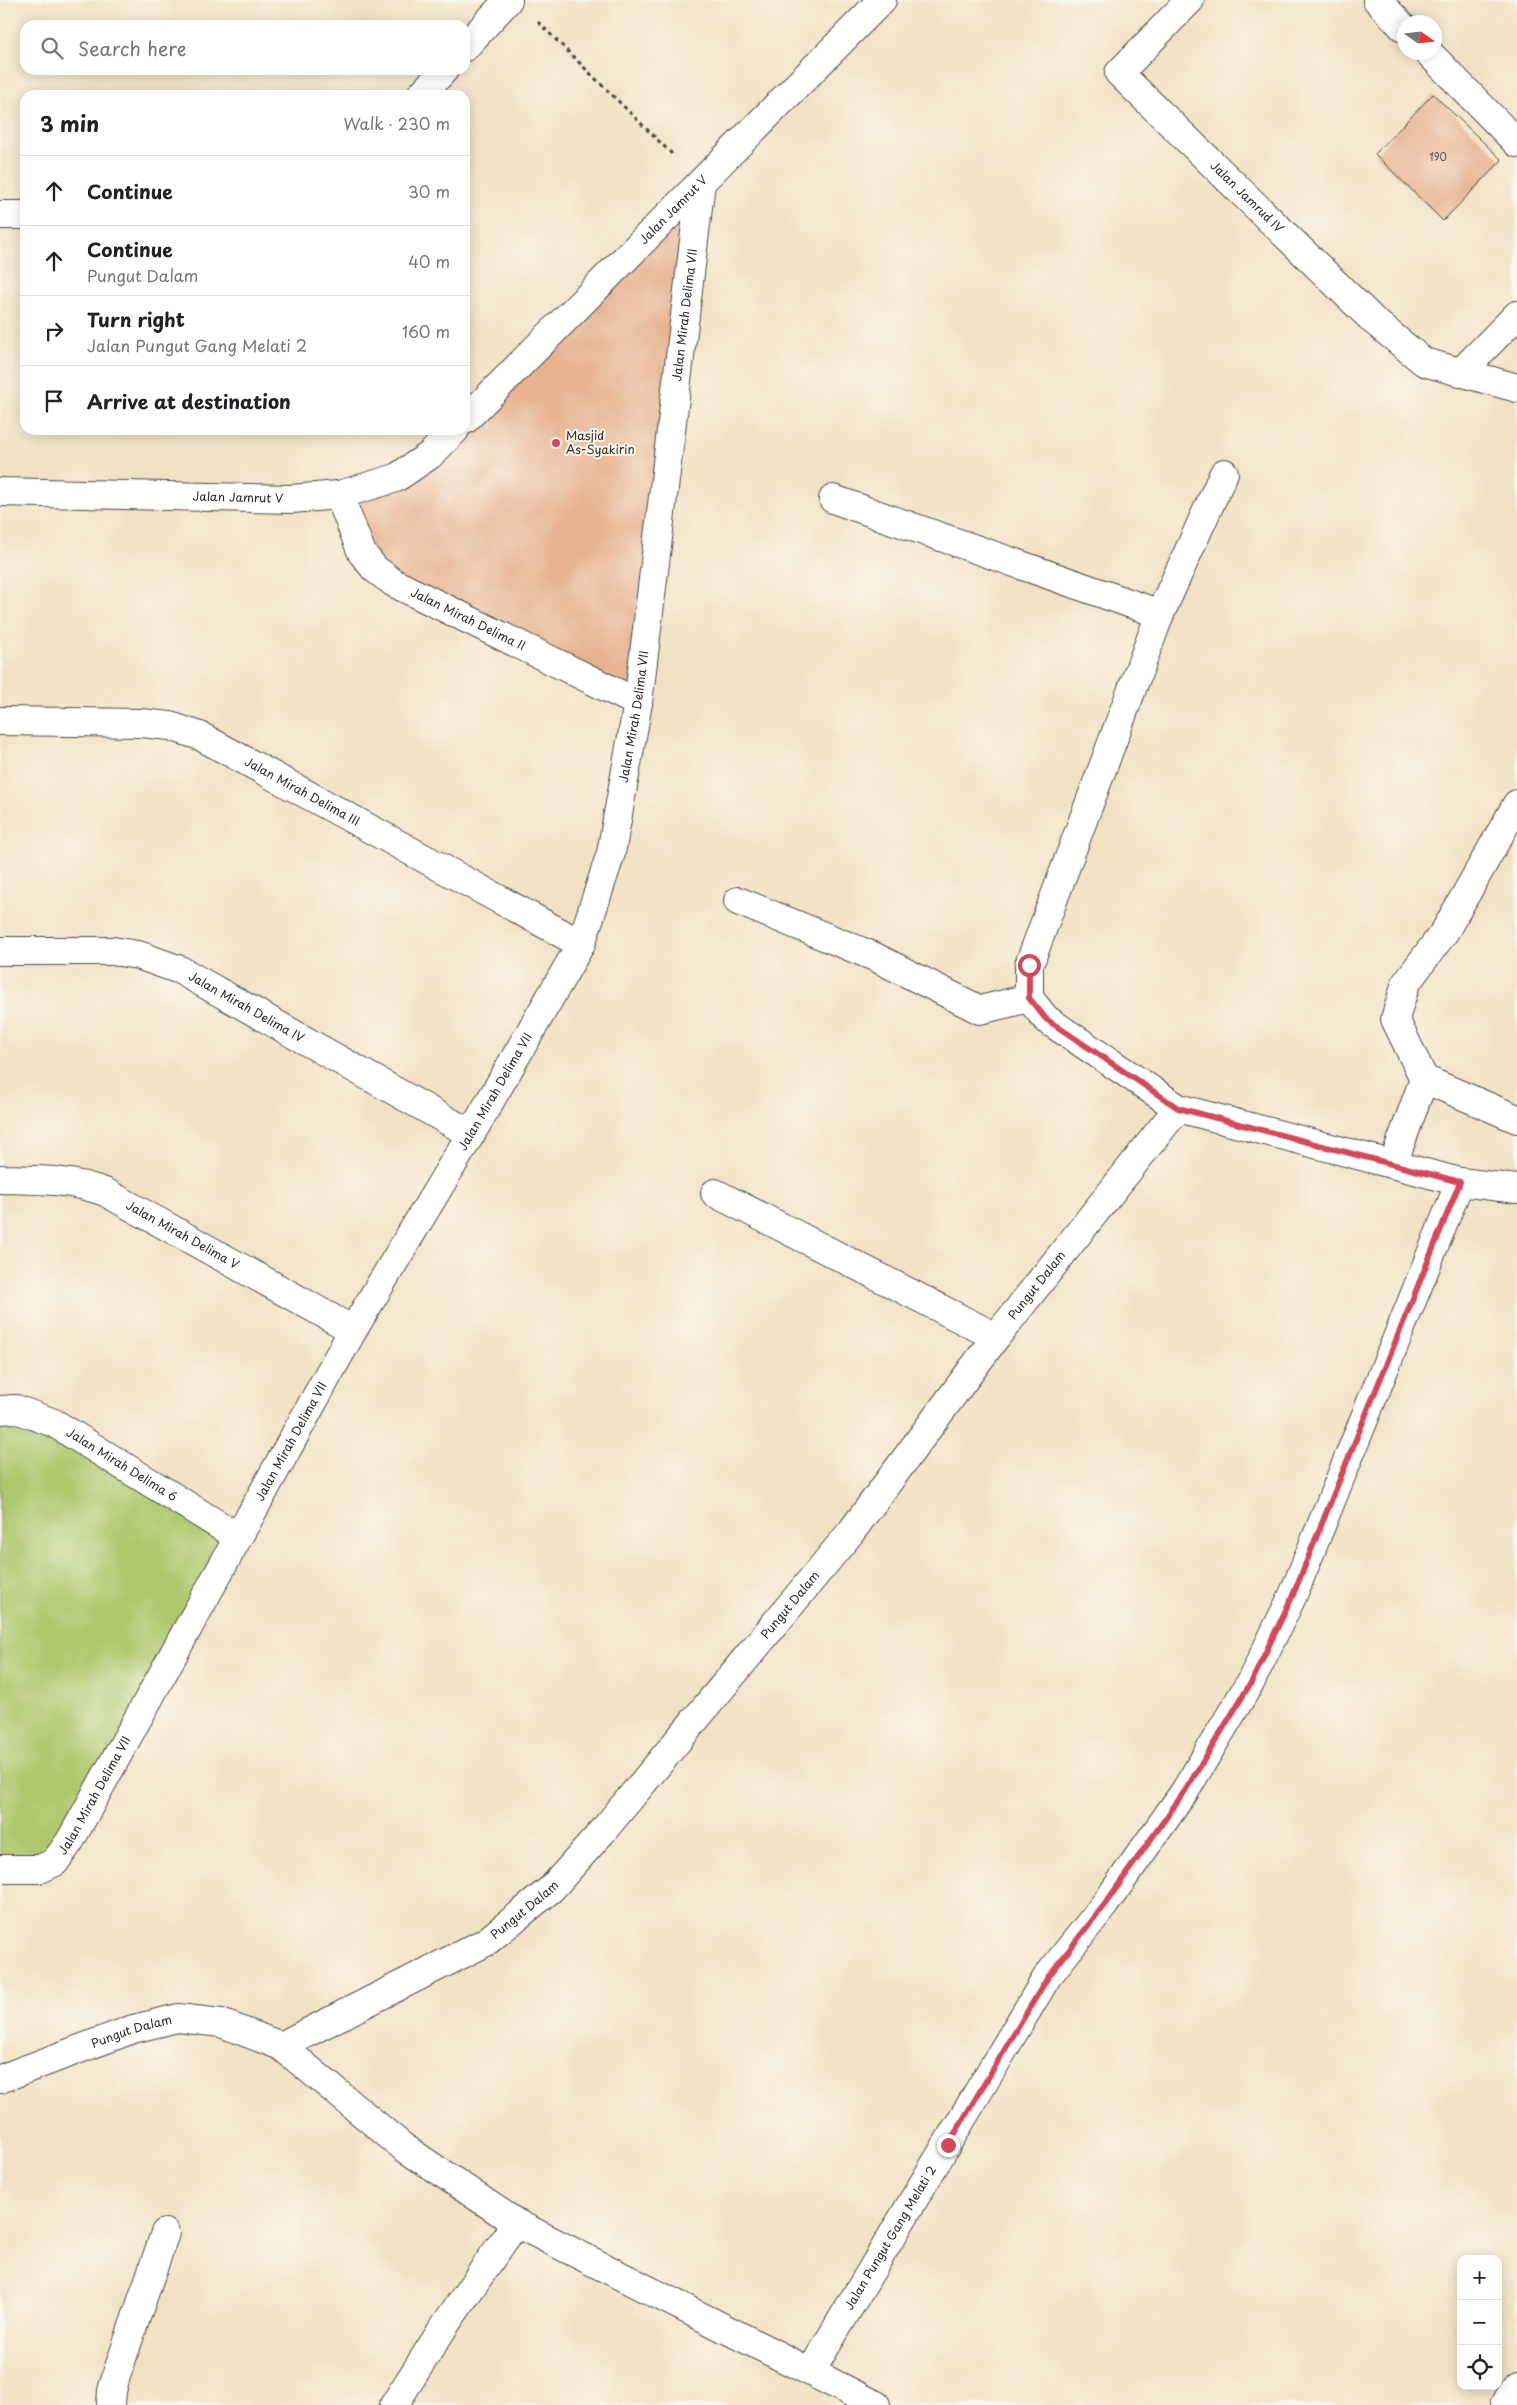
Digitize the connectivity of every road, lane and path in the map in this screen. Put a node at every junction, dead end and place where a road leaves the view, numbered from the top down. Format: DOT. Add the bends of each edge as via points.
graph roads {
  1 [pos="508,0"];
  2 [pos="882,0"];
  3 [pos="1190,0"];
  4 [pos="1377,0"];
  5 [pos="536,20"];
  6 [pos="1397,21"];
  7 [pos="470,42"];
  8 [pos="1436,60"];
  9 [pos="439,75"];
  10 [pos="426,90"];
  11 [pos="1517,143"];
  12 [pos="701,183"];
  13 [pos="0,215"];
  14 [pos="20,215"];
  15 [pos="1517,315"];
  16 [pos="1460,373"];
  17 [pos="1517,388"];
  18 [pos="470,415"];
  19 [pos="450,435"];
  20 [pos="1224,473"];
  21 [pos="0,492"];
  22 [pos="339,495"];
  23 [pos="832,499"];
  24 [pos="1160,614"];
  25 [pos="638,703"];
  26 [pos="0,721"];
  27 [pos="1517,804"];
  28 [pos="738,901"];
  29 [pos="581,944"];
  30 [pos="0,952"];
  31 [pos="1029,998"];
  32 [pos="1424,1079"];
  33 [pos="1178,1108"];
  34 [pos="1517,1119"];
  35 [pos="472,1134"];
  36 [pos="1393,1164"];
  37 [pos="0,1179"];
  38 [pos="1460,1182"];
  39 [pos="1517,1189"];
  40 [pos="715,1193"];
  41 [pos="352,1330"];
  42 [pos="996,1337"];
  43 [pos="0,1410"];
  44 [pos="238,1537"];
  45 [pos="0,1869"];
  46 [pos="281,2046"];
  47 [pos="0,2079"];
  48 [pos="516,2223"];
  49 [pos="165,2233"];
  50 [pos="811,2371"];
  51 [pos="1517,2386"];
  52 [pos="111,2405"];
  53 [pos="394,2405"];
  54 [pos="876,2405"];
  55 [pos="1504,2405"];
  1 -- 7 [label="street"];
  2 -- 12 [label="street, Jalan Jamrut V"];
  3 -- 16 [label="street, Jalan Jamrud IV" via="1119,73 1374,320 1424,362"];
  4 -- 6 [label="street"];
  5 -- 12 [label="path"];
  8 -- 11 [label="street"];
  9 -- 10 [label="street"];
  12 -- 18 [label="street, Jalan Jamrut V"];
  12 -- 25 [label="street, Jalan Mirah Delima VII"];
  13 -- 14 [label="street"];
  15 -- 16 [label="street"];
  16 -- 17 [label="street"];
  19 -- 22 [label="street, Jalan Jamrut V" via="430,455 396,478"];
  20 -- 24 [label="street"];
  21 -- 22 [label="street, Jalan Jamrut V" via="292,500"];
  22 -- 25 [label="street, Jalan Mirah Delima II" via="362,553 375,569 394,583"];
  23 -- 24 [label="street"];
  24 -- 31 [label="street" via="1029,965"];
  25 -- 29 [label="street, Jalan Mirah Delima VII" via="611,854"];
  26 -- 29 [label="street, Jalan Mirah Delima III" via="140,723 170,726 200,736"];
  27 -- 32 [label="street" via="1445,931 1406,983 1395,1019"];
  28 -- 31 [label="street" via="874,956 980,1010"];
  29 -- 35 [label="street, Jalan Mirah Delima VII"];
  30 -- 35 [label="street, Jalan Mirah Delima IV" via="113,951 138,955 180,970"];
  31 -- 33 [label="street" via="1046,1019"];
  32 -- 34 [label="street"];
  32 -- 36 [label="street"];
  33 -- 36 [label="street"];
  33 -- 42 [label="street, Pungut Dalam"];
  35 -- 41 [label="street, Jalan Mirah Delima VII"];
  36 -- 38 [label="street"];
  37 -- 41 [label="street, Jalan Mirah Delima V" via="61,1180 105,1192"];
  38 -- 39 [label="street"];
  38 -- 50 [label="street, Jalan Pungut Gang Melati 2" via="1293,1595 1252,1681 1185,1791 1105,1904 1048,1977"];
  40 -- 42 [label="street"];
  41 -- 44 [label="street, Jalan Mirah Delima VII"];
  42 -- 46 [label="street, Pungut Dalam" via="851,1532 550,1890 486,1942"];
  43 -- 44 [label="street, Jalan Mirah Delima 6" via="16,1409 54,1423"];
  44 -- 45 [label="street, Jalan Mirah Delima VII" via="70,1841 55,1862 40,1869"];
  46 -- 47 [label="street, Pungut Dalam" via="221,2023 178,2018 133,2029"];
  46 -- 48 [label="street" via="403,2147"];
  48 -- 50 [label="street"];
  48 -- 53 [label="street"];
  49 -- 52 [label="street" via="116,2376"];
  50 -- 54 [label="street"];
  51 -- 55 [label="street"];
}
